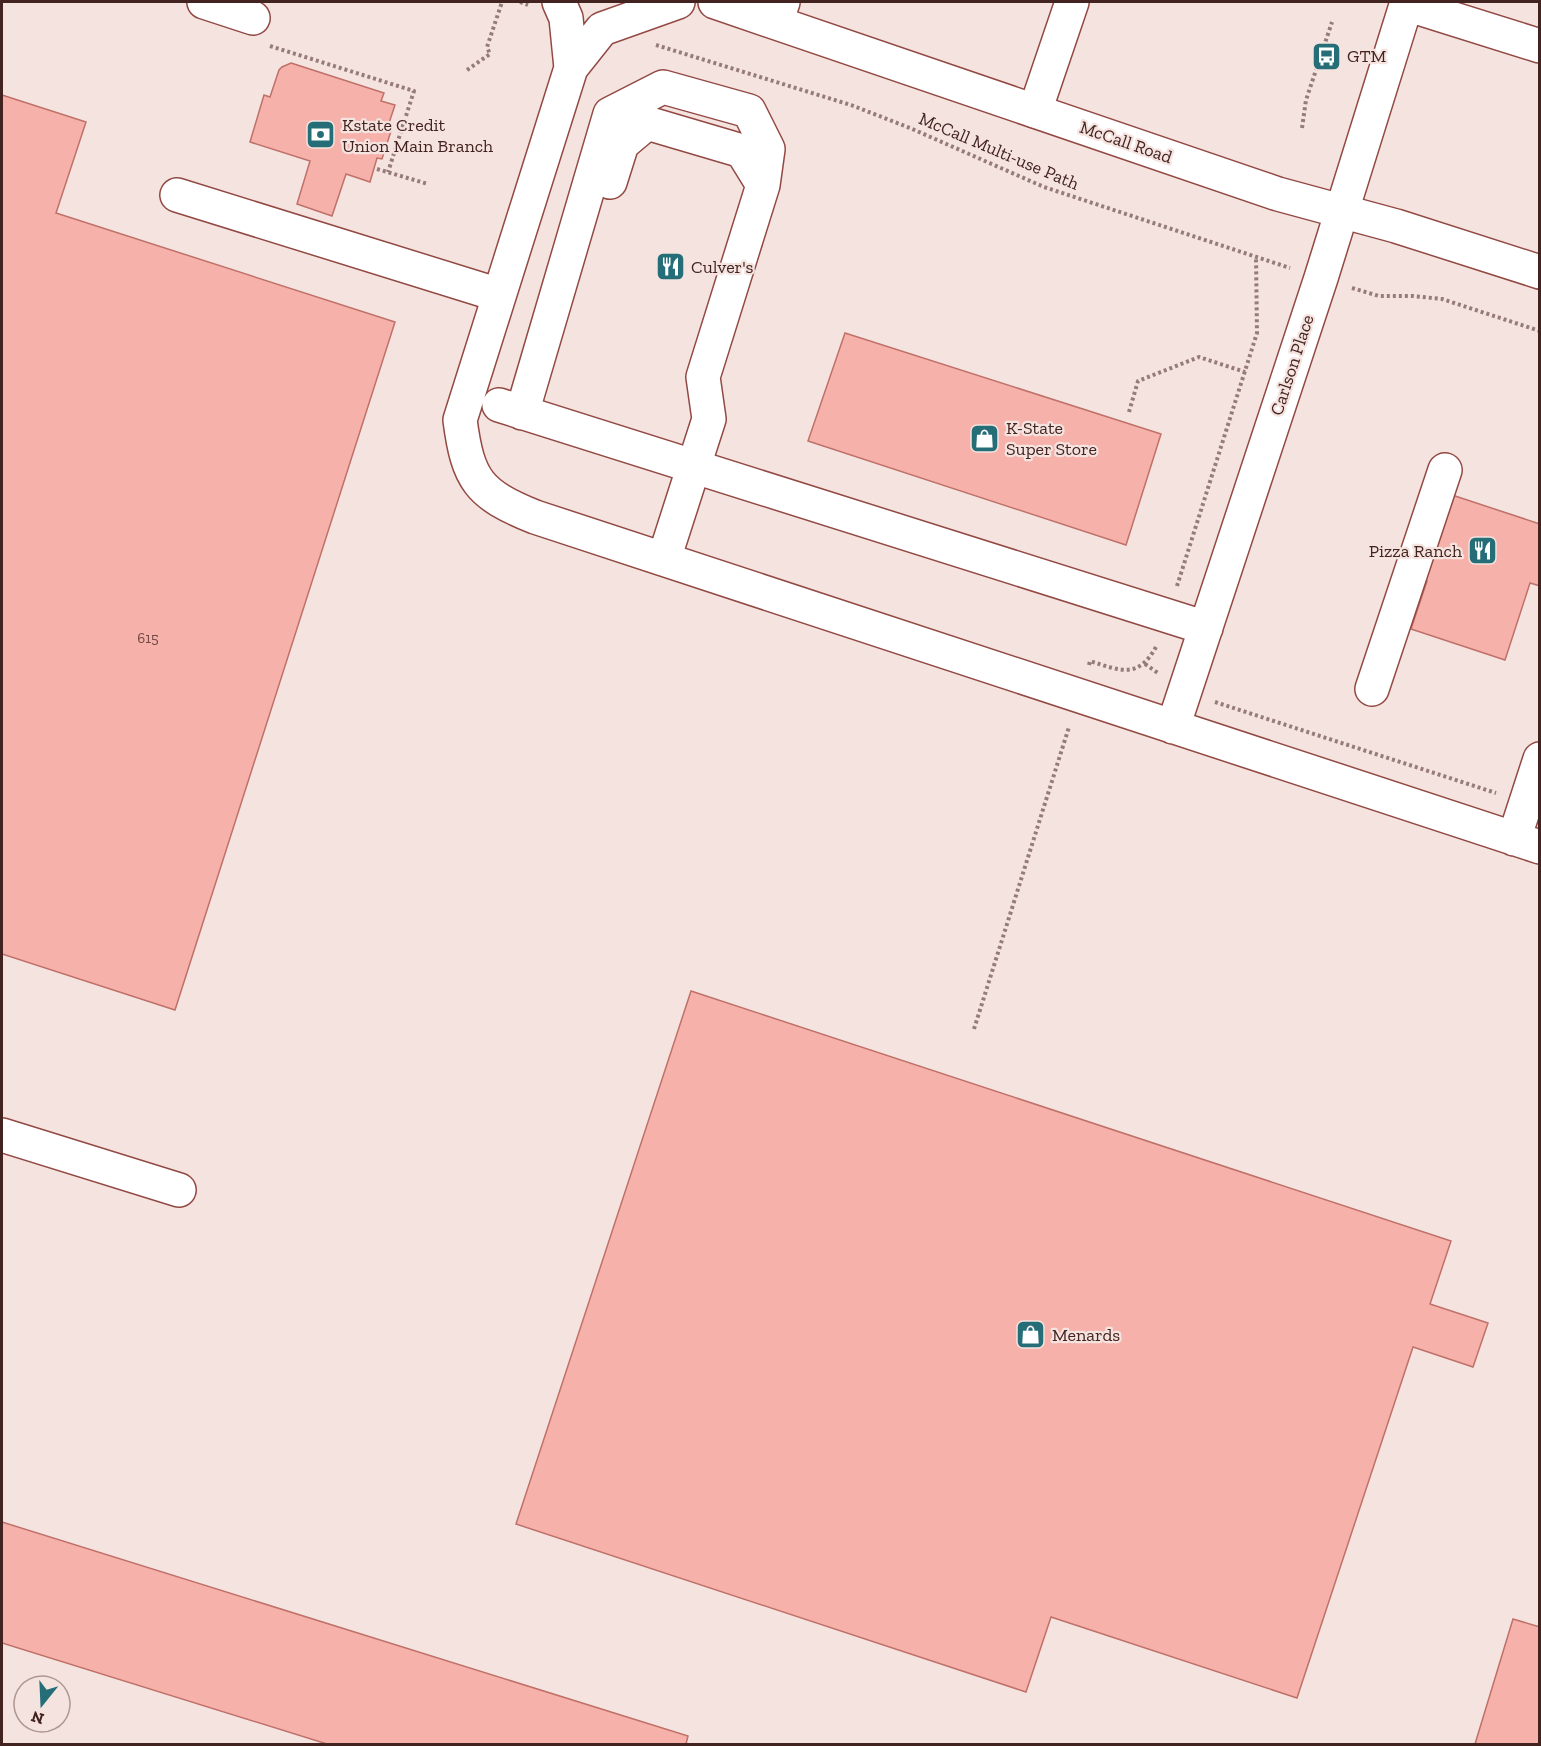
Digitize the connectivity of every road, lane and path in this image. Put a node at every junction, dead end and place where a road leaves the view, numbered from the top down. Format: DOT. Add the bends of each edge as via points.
graph roads {
  1 [pos="204,2"];
  2 [pos="502,2"];
  3 [pos="520,2"];
  4 [pos="678,2"];
  5 [pos="715,2"];
  6 [pos="1072,2"];
  7 [pos="1407,3"];
  8 [pos="562,10"];
  9 [pos="779,12"];
  10 [pos="1332,22"];
  11 [pos="602,29"];
  12 [pos="261,32"];
  13 [pos="1539,46"];
  14 [pos="571,68"];
  15 [pos="467,70"];
  16 [pos="1035,111"];
  17 [pos="1302,128"];
  18 [pos="377,169"];
  19 [pos="388,172"];
  20 [pos="428,184"];
  21 [pos="177,195"];
  22 [pos="1342,212"];
  23 [pos="1256,257"];
  24 [pos="1539,272"];
  25 [pos="1321,278"];
  26 [pos="499,295"];
  27 [pos="1539,331"];
  28 [pos="1245,372"];
  29 [pos="1129,412"];
  30 [pos="694,467"];
  31 [pos="1445,470"];
  32 [pos="664,560"];
  33 [pos="1167,616"];
  34 [pos="1206,628"];
  35 [pos="1144,663"];
  36 [pos="1372,689"];
  37 [pos="1184,692"];
  38 [pos="1079,696"];
  39 [pos="1173,727"];
  40 [pos="1539,759"];
  41 [pos="1526,803"];
  42 [pos="1527,843"];
  43 [pos="974,1029"];
  44 [pos="2,1135"];
  45 [pos="179,1190"];
  1 -- 12 [label="main road"];
  2 -- 15 [label="path" via="487,47 490,54"];
  3 -- 8 [label="path"];
  4 -- 11 [label="main road"];
  5 -- 9 [label="main road, McCall Road"];
  6 -- 16 [label="main road"];
  7 -- 13 [label="main road"];
  7 -- 22 [label="main road, Carlson Place"];
  8 -- 14 [label="main road"];
  9 -- 16 [label="main road, McCall Road"];
  10 -- 17 [label="path" via="1306,100"];
  11 -- 14 [label="main road"];
  11 -- 23 [label="path, McCall Multi-use Path" via="851,105 1044,187"];
  12 -- 19 [label="path" via="414,91"];
  14 -- 26 [label="main road"];
  16 -- 22 [label="main road, McCall Road"];
  18 -- 19 [label="path"];
  19 -- 20 [label="path"];
  21 -- 26 [label="main road"];
  22 -- 24 [label="main road, McCall Road"];
  22 -- 25 [label="main road, Carlson Place"];
  23 -- 25 [label="path, McCall Multi-use Path"];
  23 -- 28 [label="path" via="1257,333"];
  25 -- 27 [label="path, McCall Multi-use Path" via="1379,296 1442,298"];
  25 -- 34 [label="main road, Carlson Place"];
  26 -- 32 [label="main road" via="460,420 464,452 474,478 490,495 513,508"];
  28 -- 29 [label="path" via="1199,357 1138,381"];
  28 -- 33 [label="path"];
  30 -- 30 [label="main road" via="709,419 703,377 763,185 768,149 749,111 663,87 610,114 541,353 510,409"];
  30 -- 32 [label="main road"];
  30 -- 33 [label="main road"];
  31 -- 36 [label="main road"];
  32 -- 38 [label="main road"];
  33 -- 34 [label="main road"];
  33 -- 35 [label="path" via="1157,645"];
  34 -- 37 [label="main road, Carlson Place"];
  35 -- 37 [label="path"];
  35 -- 38 [label="path" via="1138,669 1121,671 1090,661"];
  37 -- 39 [label="main road, Carlson Place"];
  37 -- 41 [label="path"];
  38 -- 39 [label="main road"];
  38 -- 43 [label="path"];
  39 -- 42 [label="main road"];
  40 -- 41 [label="main road"];
  41 -- 42 [label="main road"];
  44 -- 45 [label="main road"];
}
